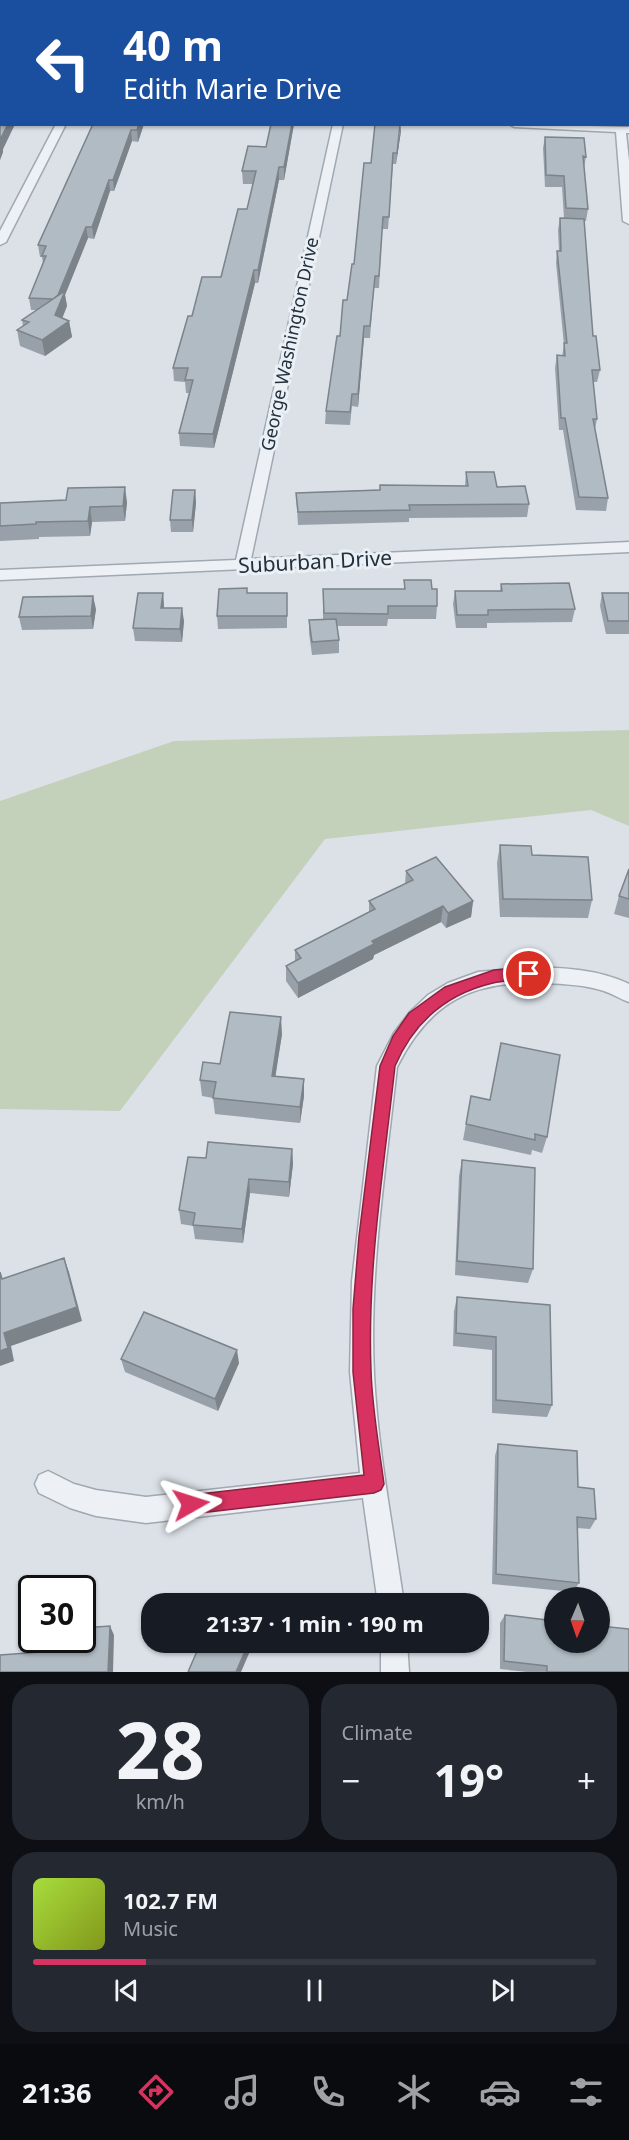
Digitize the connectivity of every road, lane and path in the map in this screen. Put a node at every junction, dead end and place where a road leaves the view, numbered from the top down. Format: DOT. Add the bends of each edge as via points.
graph roads {
  1 [pos="60,126"];
  2 [pos="338,126"];
  3 [pos="551,126"];
  4 [pos="625,130"];
  5 [pos="629,221"];
  6 [pos="0,242"];
  7 [pos="629,547"];
  8 [pos="242,565"];
  9 [pos="0,575"];
  10 [pos="629,994"];
  11 [pos="48,1484"];
  12 [pos="374,1484"];
  13 [pos="389,1593"];
  14 [pos="394,1653"];
  15 [pos="395,1672"];
  1 -- 6 [label="street"];
  2 -- 8 [label="street, George Washington Drive"];
  3 -- 4 [label="street"];
  4 -- 5 [label="street"];
  7 -- 8 [label="street, Suburban Drive"];
  8 -- 9 [label="street, Suburban Drive"];
  10 -- 12 [label="street" via="589,979 529,974 494,976 466,984 442,997 415,1018 398,1040 384,1080 363,1281 362,1372"];
  11 -- 12 [label="street" via="96,1503 146,1510"];
  12 -- 13 [label="street"];
  14 -- 15 [label="street"];
}
